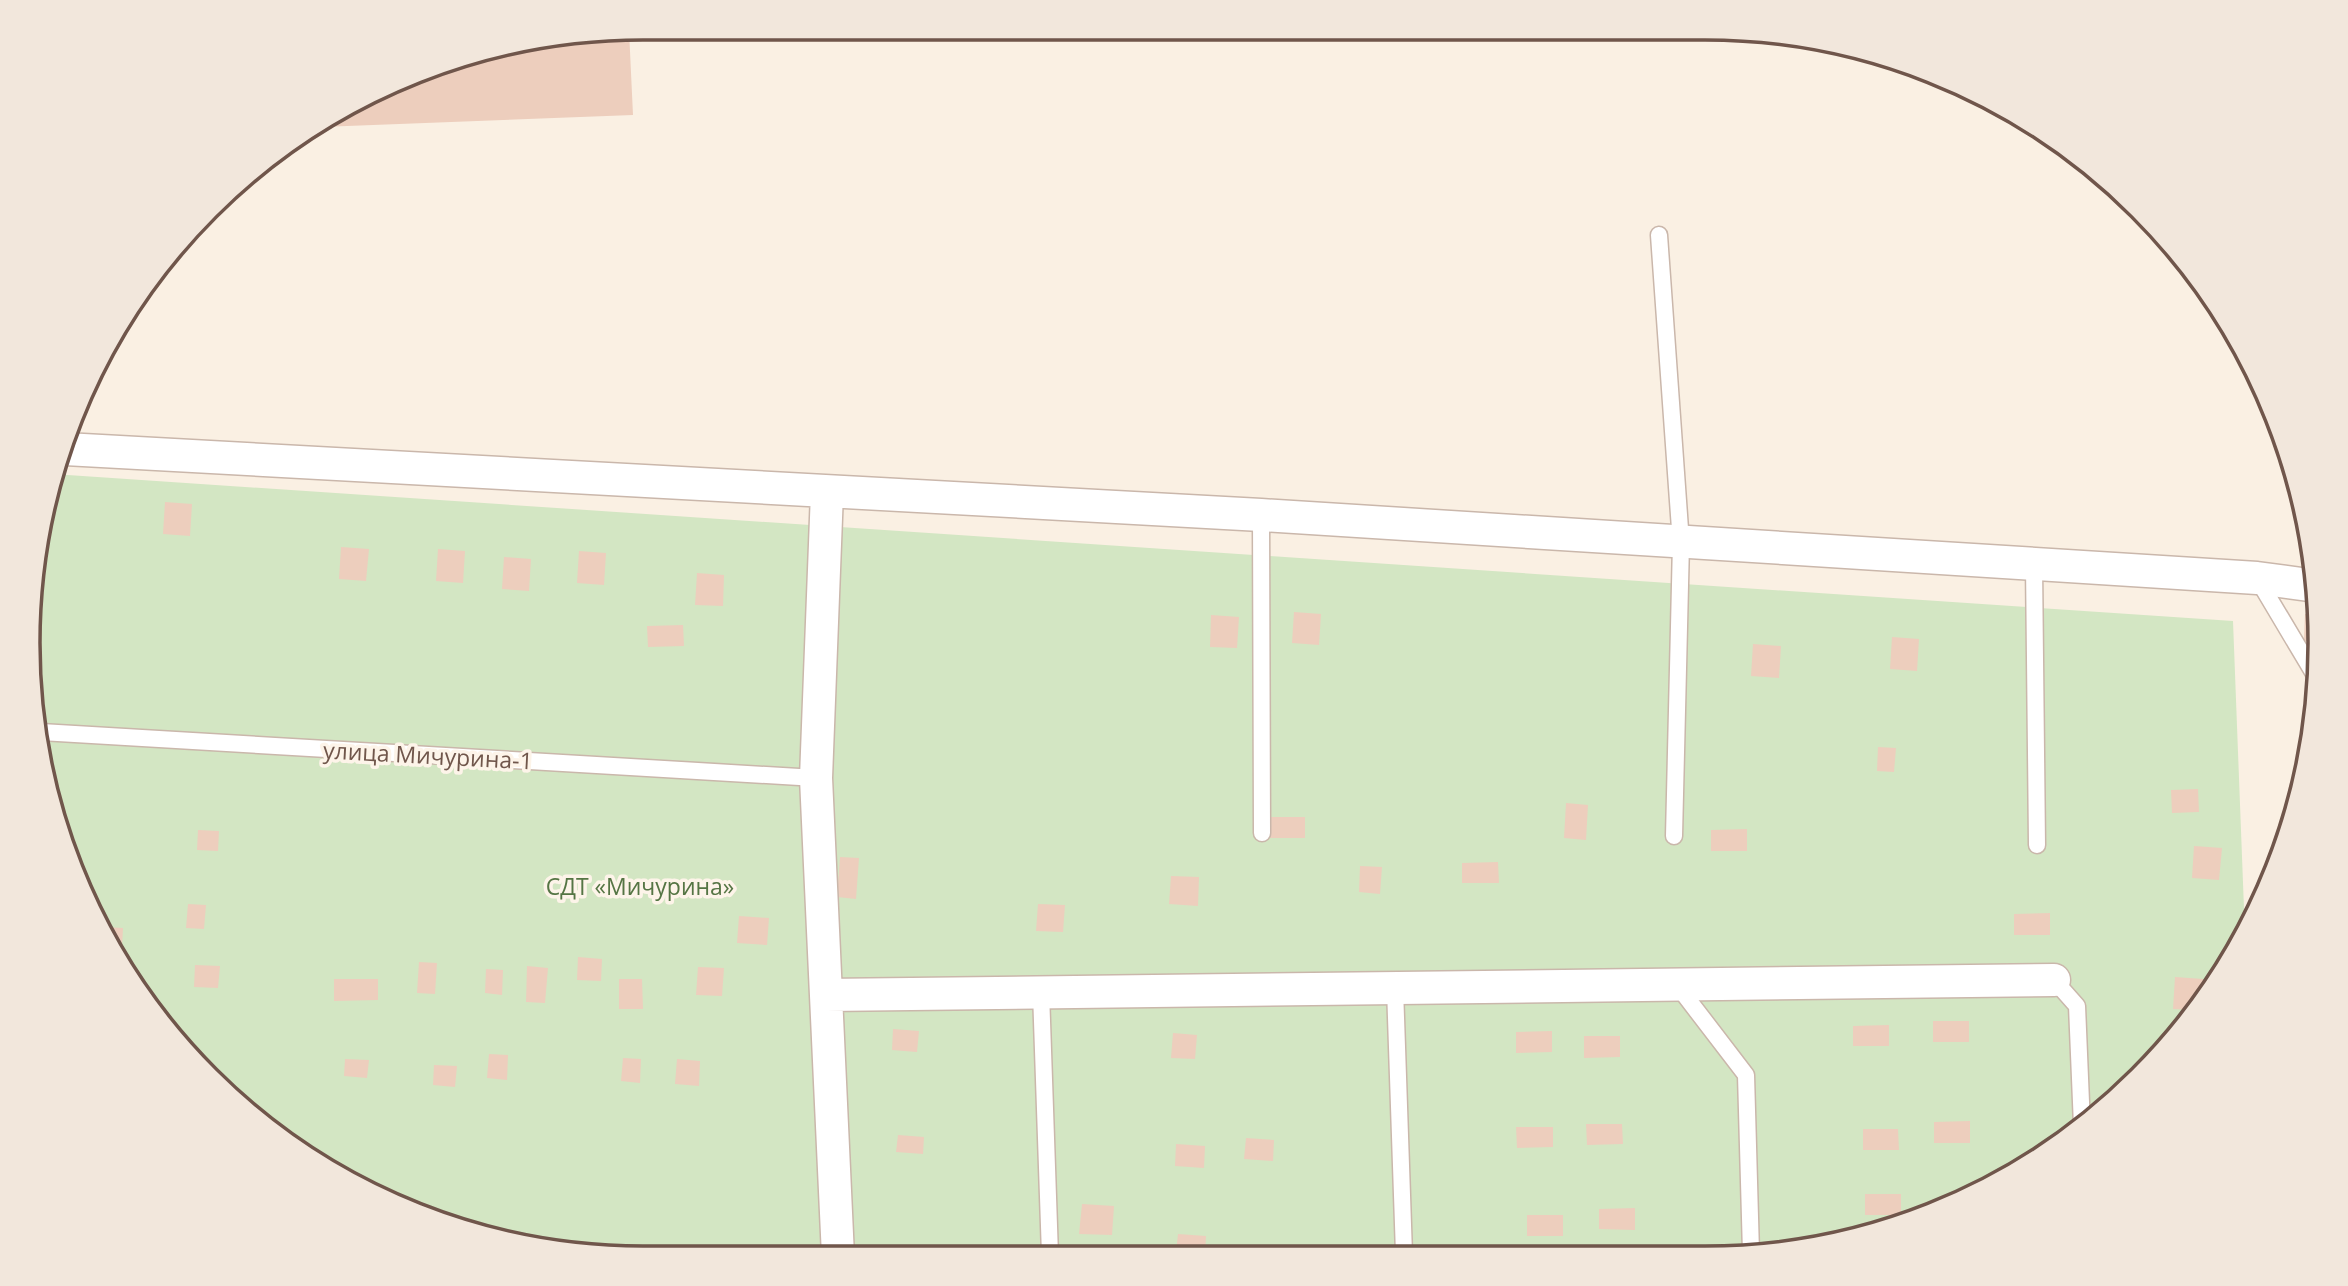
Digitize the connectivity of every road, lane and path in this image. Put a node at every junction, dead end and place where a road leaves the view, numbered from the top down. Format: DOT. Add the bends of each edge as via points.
graph roads {
  1 [pos="1659,235"];
  2 [pos="72,449"];
  3 [pos="827,492"];
  4 [pos="1261,515"];
  5 [pos="1681,543"];
  6 [pos="2034,565"];
  7 [pos="2258,578"];
  8 [pos="2305,584"];
  9 [pos="2307,662"];
  10 [pos="47,732"];
  11 [pos="816,778"];
  12 [pos="1262,833"];
  13 [pos="1674,836"];
  14 [pos="2037,845"];
  15 [pos="2054,980"];
  16 [pos="1677,985"];
  17 [pos="1395,988"];
  18 [pos="1041,992"];
  19 [pos="826,995"];
  20 [pos="2081,1113"];
  21 [pos="1751,1243"];
  22 [pos="838,1246"];
  23 [pos="1050,1246"];
  24 [pos="1404,1246"];
  1 -- 5 [label="lane"];
  2 -- 3 [label="street"];
  3 -- 4 [label="street"];
  3 -- 11 [label="street"];
  4 -- 5 [label="street"];
  4 -- 12 [label="lane"];
  5 -- 6 [label="street"];
  5 -- 13 [label="lane"];
  6 -- 7 [label="street"];
  6 -- 14 [label="lane"];
  7 -- 8 [label="street"];
  7 -- 9 [label="lane"];
  10 -- 11 [label="lane, улица Мичурина-1"];
  11 -- 19 [label="street"];
  15 -- 16 [label="street"];
  15 -- 20 [label="lane" via="2077,1006"];
  16 -- 17 [label="street"];
  16 -- 21 [label="lane" via="1746,1075"];
  17 -- 18 [label="street"];
  17 -- 24 [label="lane"];
  18 -- 19 [label="street"];
  18 -- 23 [label="lane"];
  19 -- 22 [label="street"];
}
